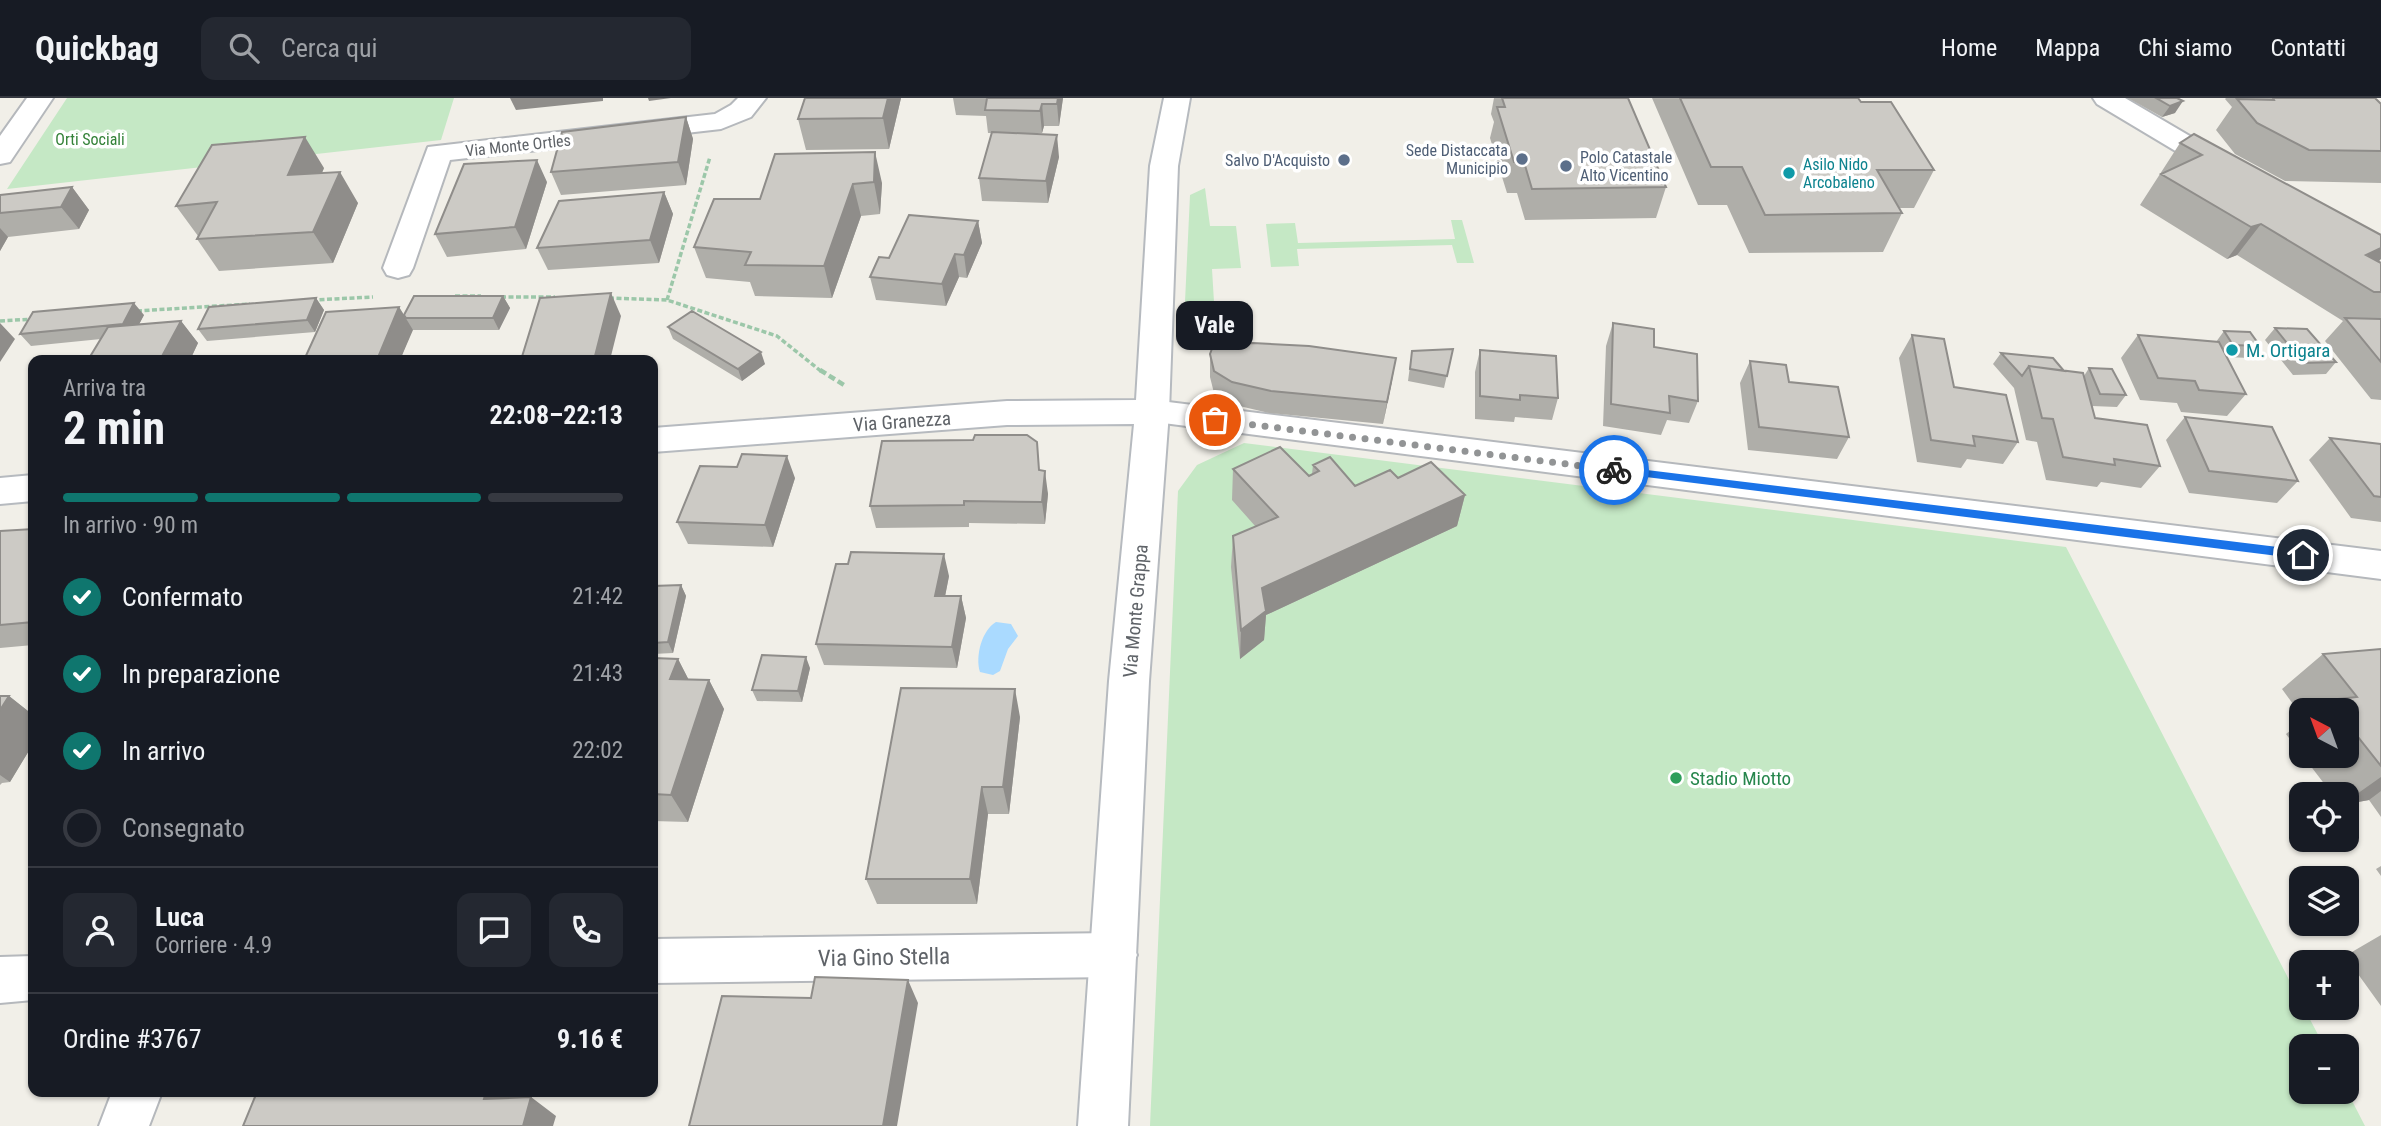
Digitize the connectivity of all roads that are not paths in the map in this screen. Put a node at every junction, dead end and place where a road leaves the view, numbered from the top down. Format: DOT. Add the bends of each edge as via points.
graph roads {
  1 [pos="40,98"];
  2 [pos="753,98"];
  3 [pos="1177,98"];
  4 [pos="2106,98"];
  5 [pos="0,156"];
  6 [pos="2250,183"];
  7 [pos="398,268"];
  8 [pos="1152,412"];
  9 [pos="658,440"];
  10 [pos="28,488"];
  11 [pos="0,491"];
  12 [pos="2381,565"];
  13 [pos="1114,955"];
  14 [pos="658,961"];
  15 [pos="28,978"];
  16 [pos="0,980"];
  17 [pos="135,1097"];
  18 [pos="124,1126"];
  19 [pos="1103,1126"];
  1 -- 5 [label="street"];
  2 -- 7 [label="street, Via Monte Ortles" via="741,111 721,121 438,153"];
  3 -- 8 [label="street, Via Monte Grappa" via="1164,166"];
  4 -- 6 [label="street"];
  8 -- 9 [label="street, Via Granezza" via="1007,413"];
  8 -- 12 [label="street, Via Granezza"];
  8 -- 13 [label="street, Via Monte Grappa" via="1129,681"];
  10 -- 11 [label="street"];
  13 -- 14 [label="street, Via Gino Stella"];
  13 -- 19 [label="street, Via Monte Grappa"];
  15 -- 16 [label="street"];
  17 -- 18 [label="street"];
}
